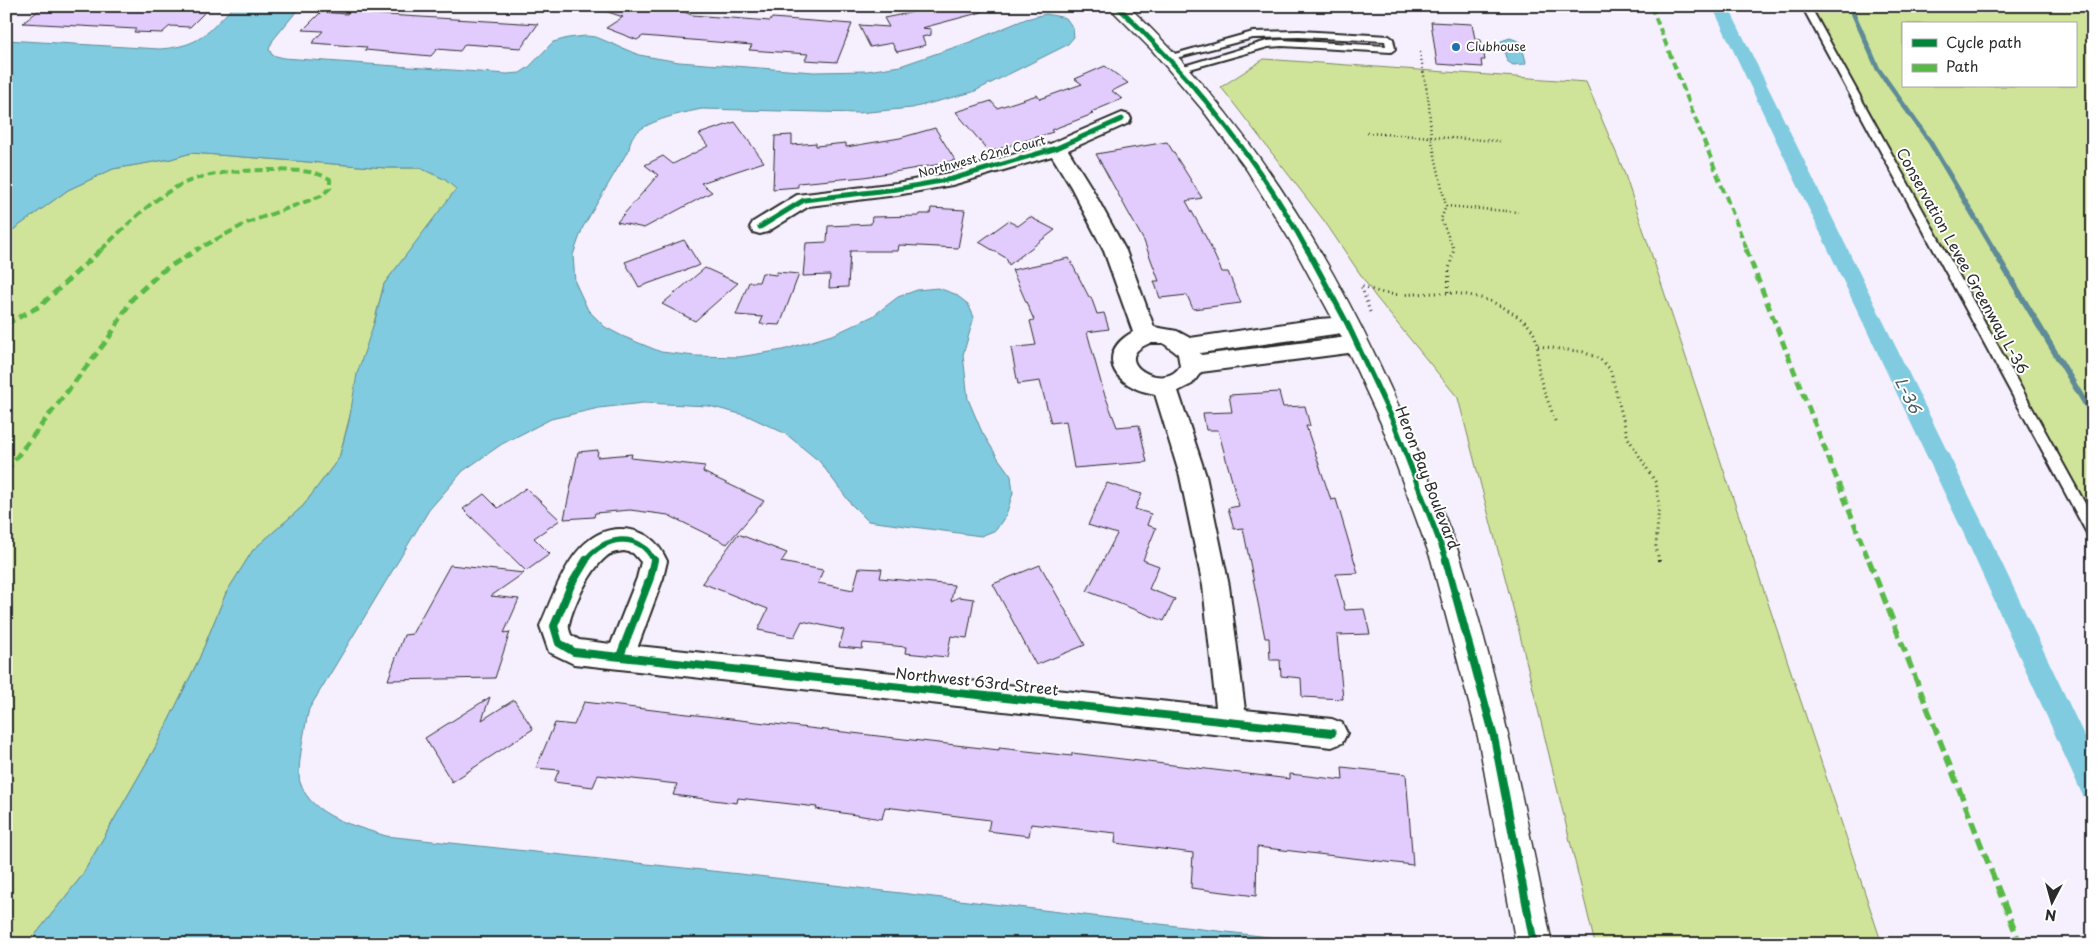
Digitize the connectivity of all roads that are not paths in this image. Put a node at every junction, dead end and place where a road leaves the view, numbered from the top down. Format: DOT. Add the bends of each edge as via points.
graph roads {
  1 [pos="1117,6"];
  2 [pos="1806,6"];
  3 [pos="1173,63"];
  4 [pos="1122,119"];
  5 [pos="1057,148"];
  6 [pos="760,227"];
  7 [pos="1358,327"];
  8 [pos="1146,335"];
  9 [pos="1188,356"];
  10 [pos="1164,385"];
  11 [pos="2093,531"];
  12 [pos="620,656"];
  13 [pos="1232,722"];
  14 [pos="1332,733"];
  15 [pos="1534,944"];
  1 -- 3 [label="street, Heron Bay Boulevard"];
  2 -- 11 [label="lane, Conservation Levee Greenway L-36"];
  3 -- 3 [label="lane" via="1282,43 1391,50 1389,39 1253,35"];
  3 -- 7 [label="street, Heron Bay Boulevard" via="1256,167"];
  4 -- 5 [label="street, Northwest 62nd Court"];
  5 -- 6 [label="street, Northwest 62nd Court" via="952,179 804,200"];
  5 -- 8 [label="street" via="1115,251"];
  7 -- 9 [label="street"];
  7 -- 15 [label="street, Heron Bay Boulevard" via="1446,559 1494,737"];
  8 -- 9 [label="street" via="1168,336 1178,341"];
  8 -- 10 [label="street" via="1136,339 1122,352 1124,369 1140,382"];
  9 -- 10 [label="street" via="1184,378"];
  10 -- 13 [label="street" via="1193,476 1216,586"];
  12 -- 13 [label="street, Northwest 63rd Street"];
  13 -- 14 [label="street, Northwest 63rd Street"];
}
